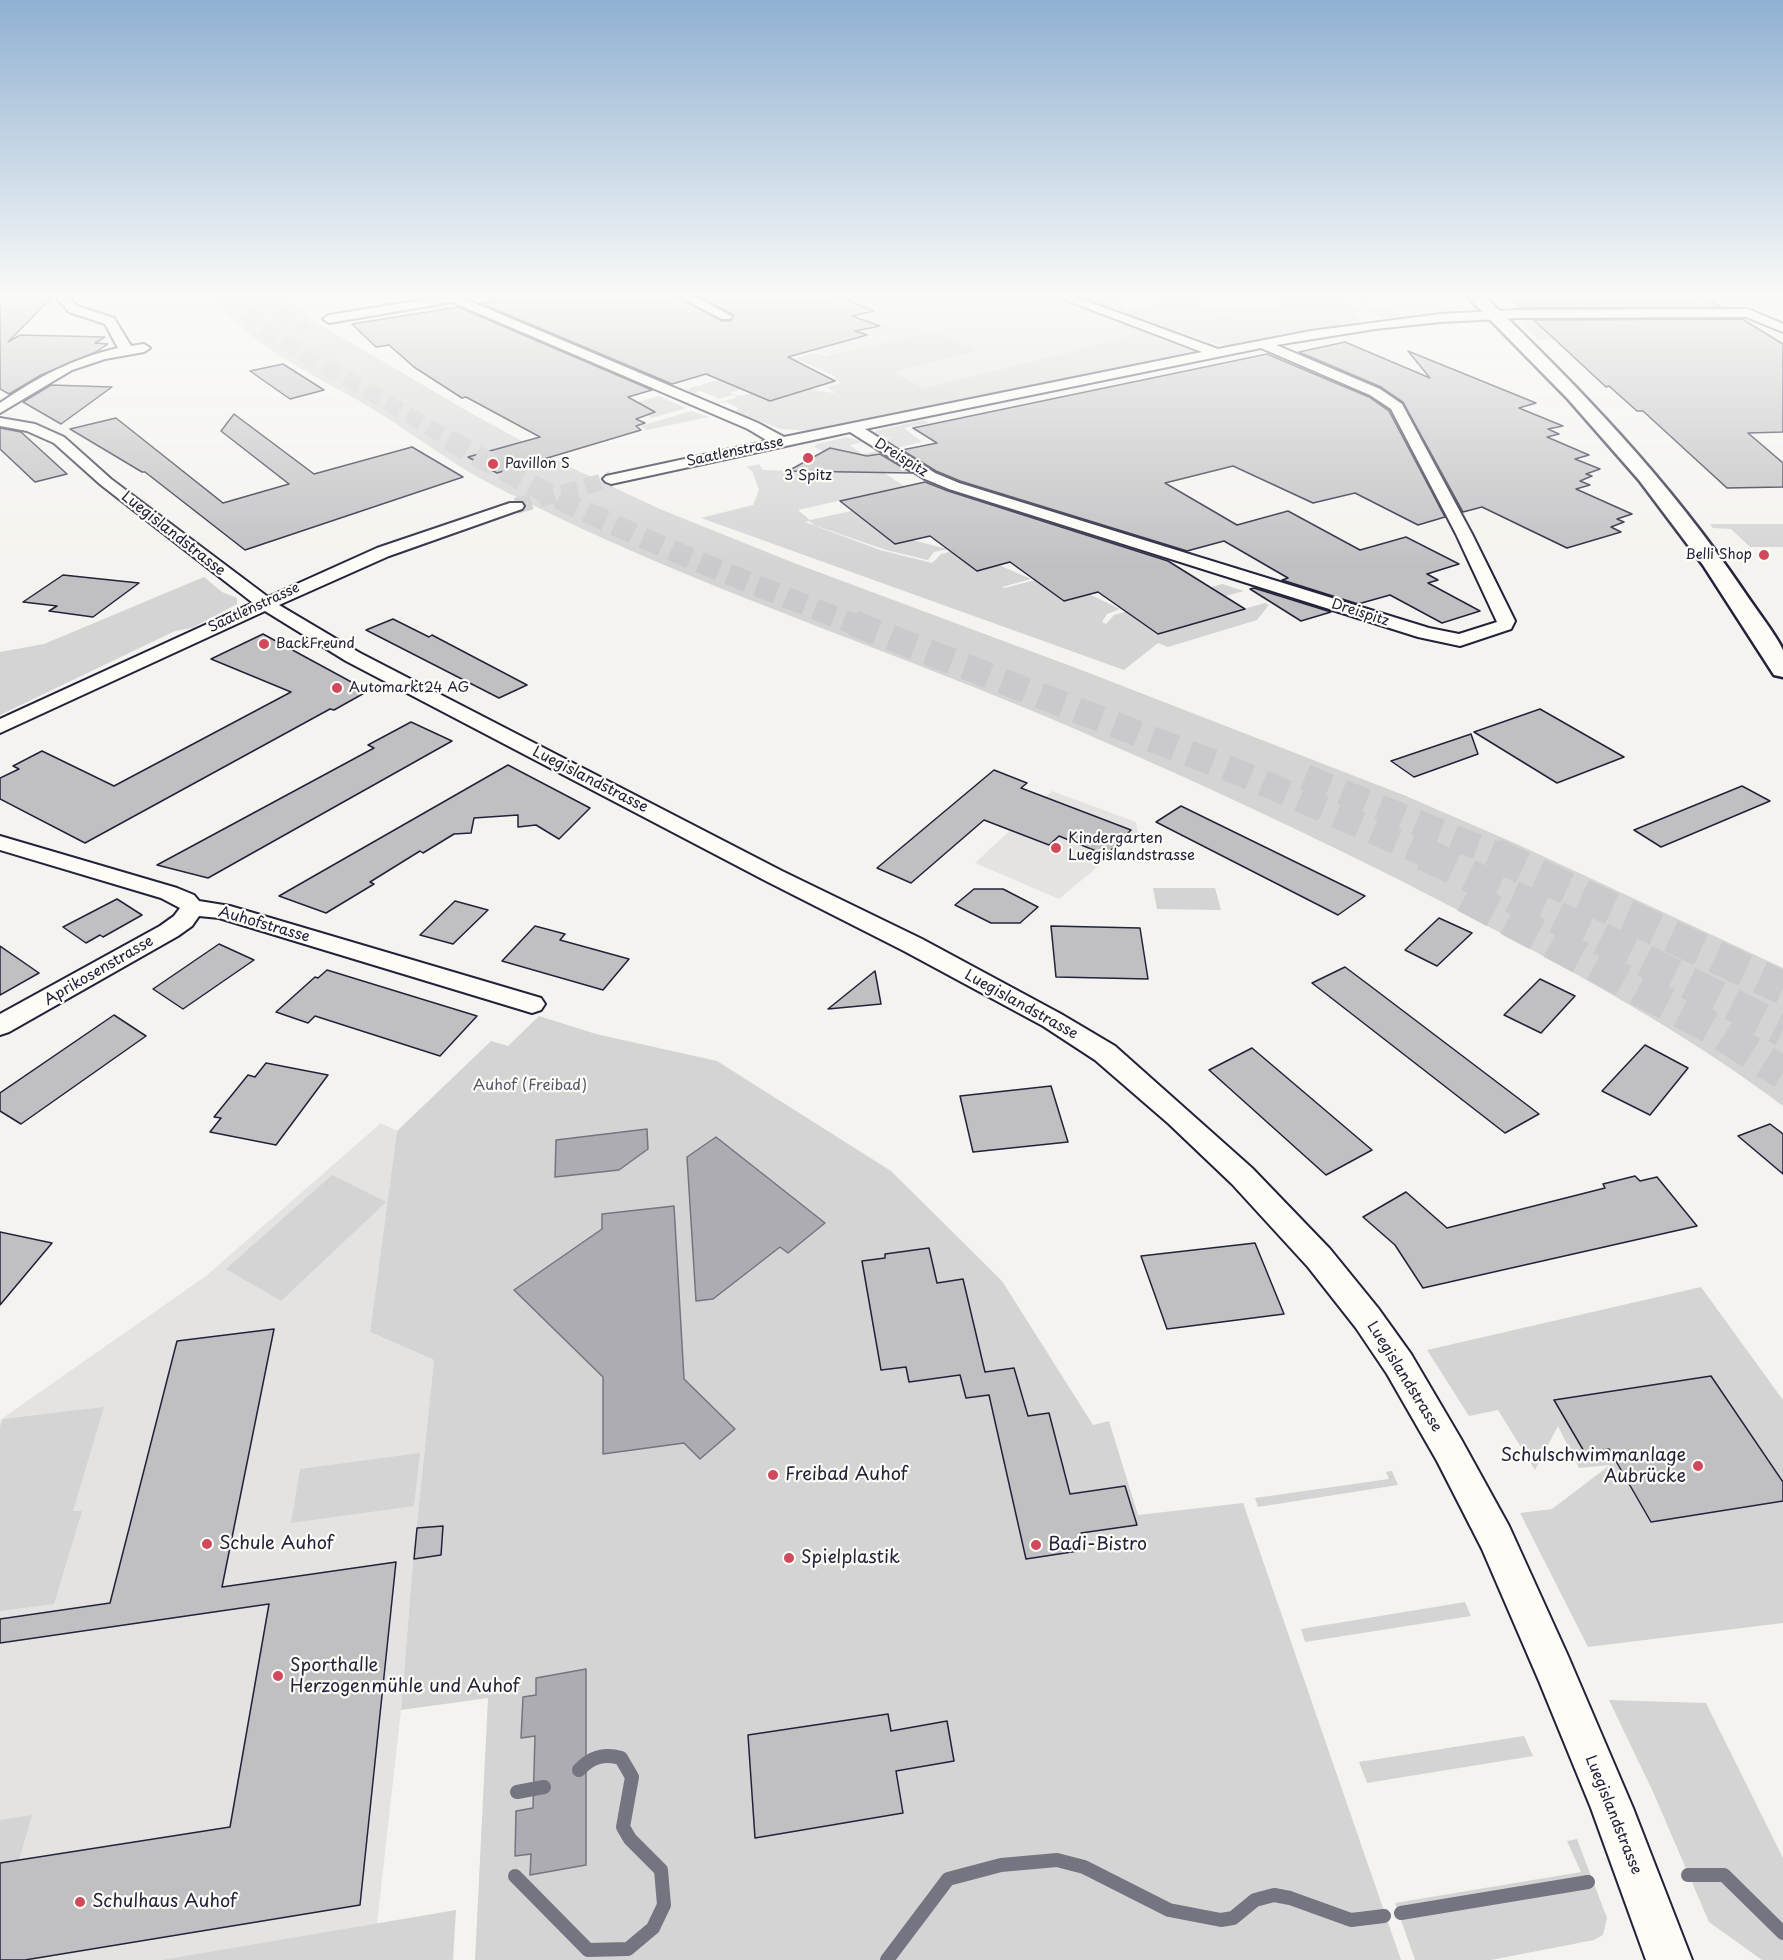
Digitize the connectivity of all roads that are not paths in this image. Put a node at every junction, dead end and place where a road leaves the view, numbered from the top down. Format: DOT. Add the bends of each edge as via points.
graph roads {
  1 [pos="36,385"];
  2 [pos="658,385"];
  3 [pos="1056,385"];
  4 [pos="1358,385"];
  5 [pos="1564,385"];
  6 [pos="0,409"];
  7 [pos="0,422"];
  8 [pos="852,427"];
  9 [pos="781,442"];
  10 [pos="611,479"];
  11 [pos="516,506"];
  12 [pos="264,603"];
  13 [pos="1780,661"];
  14 [pos="0,727"];
  15 [pos="0,843"];
  16 [pos="192,908"];
  17 [pos="532,1004"];
  18 [pos="0,1026"];
  19 [pos="1669,1960"];
  1 -- 6 [label="street"];
  2 -- 9 [label="street"];
  3 -- 8 [label="street, Saatlenstrasse"];
  4 -- 8 [label="street, Dreispitz" via="1387,398 1401,413 1505,625 1460,640 1425,633 954,486 930,476"];
  5 -- 13 [label="street" via="1608,430 1670,505"];
  7 -- 12 [label="street, Luegislandstrasse" via="47,433 59,440 184,544"];
  8 -- 9 [label="street, Saatlenstrasse"];
  9 -- 10 [label="street, Saatlenstrasse"];
  11 -- 12 [label="street, Saatlenstrasse" via="383,552"];
  12 -- 14 [label="street, Saatlenstrasse"];
  12 -- 19 [label="street, Luegislandstrasse" via="353,657 1052,1020 1105,1053 1242,1176 1319,1258 1367,1318 1449,1450 1496,1538 1549,1660 1612,1808"];
  15 -- 16 [label="street, Auhofstrasse" via="169,893 186,900"];
  16 -- 17 [label="street, Auhofstrasse" via="221,911"];
  16 -- 18 [label="street, Aprikosenstrasse" via="183,921 168,931"];
}
